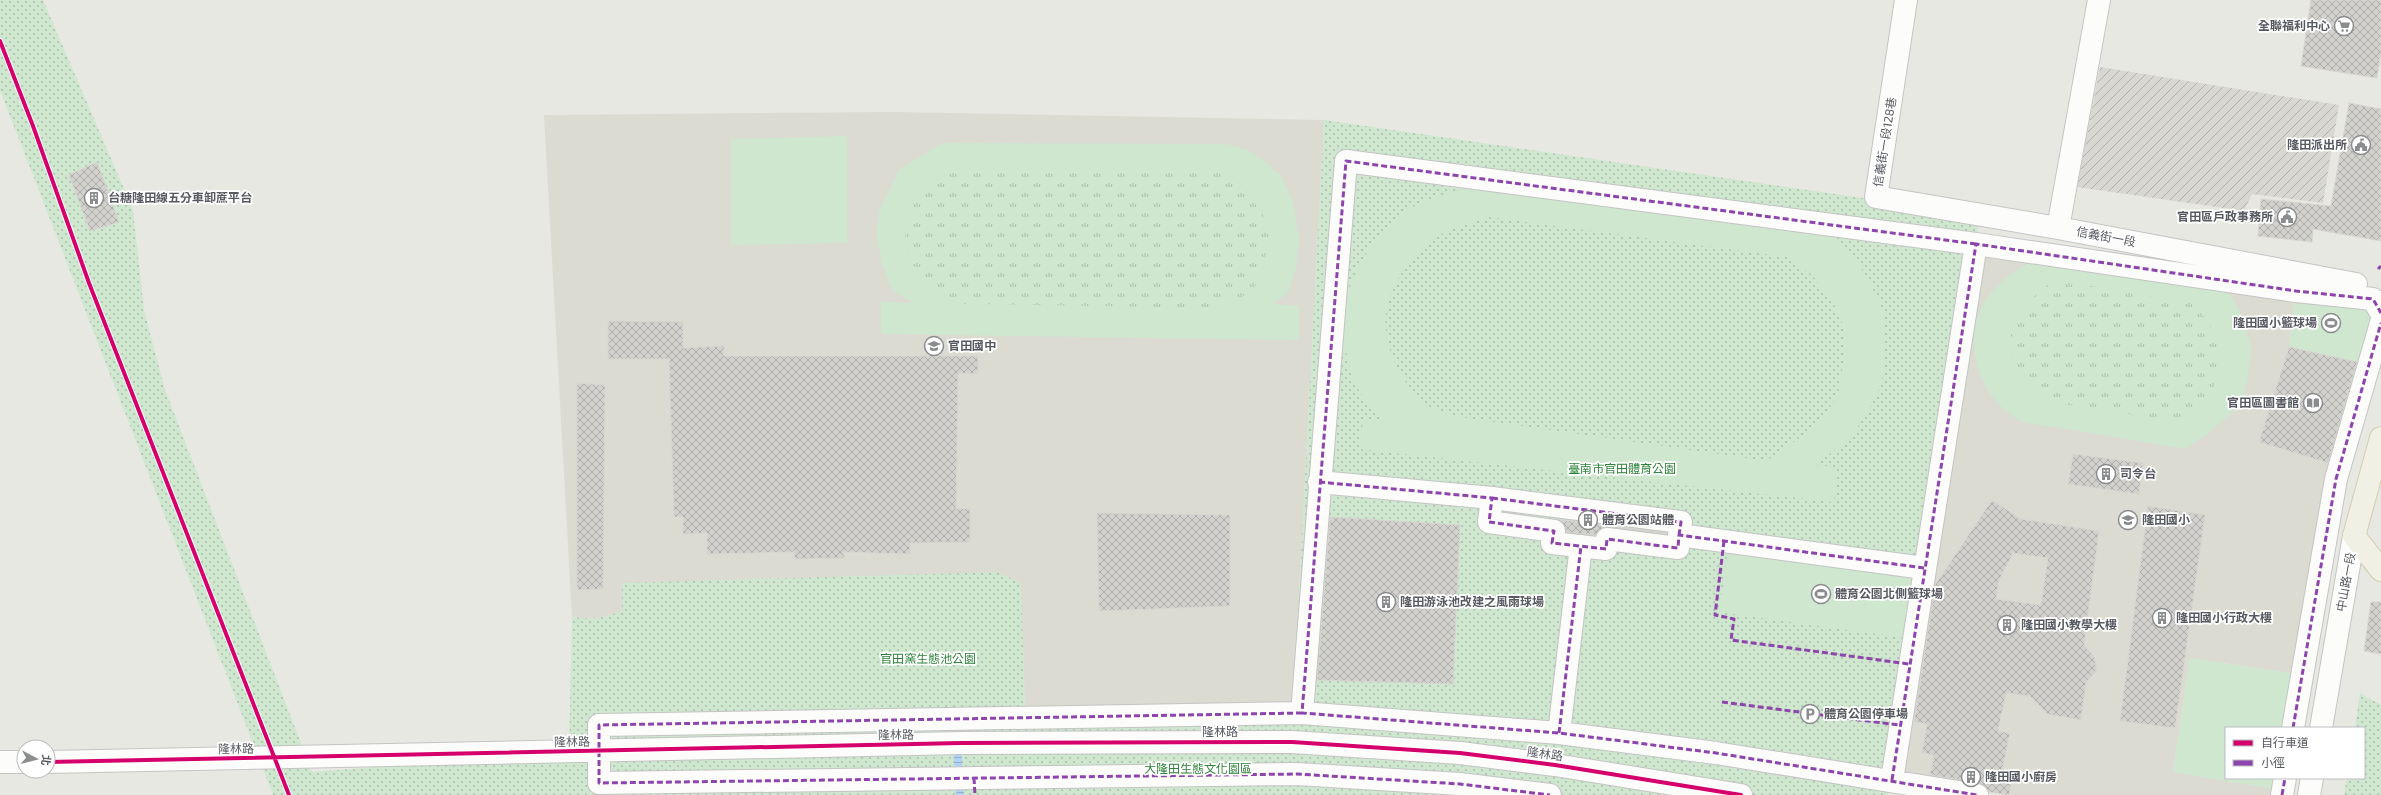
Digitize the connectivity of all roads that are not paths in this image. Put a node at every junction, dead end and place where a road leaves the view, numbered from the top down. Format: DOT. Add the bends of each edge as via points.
graph roads {
  1 [pos="1906,0"];
  2 [pos="2099,0"];
  3 [pos="2058,228"];
  4 [pos="1976,244"];
  5 [pos="2381,289"];
  6 [pos="2381,313"];
  7 [pos="2381,324"];
  8 [pos="2381,438"];
  9 [pos="1319,482"];
  10 [pos="1492,498"];
  11 [pos="1679,535"];
  12 [pos="2354,536"];
  13 [pos="1581,546"];
  14 [pos="1924,568"];
  15 [pos="2381,570"];
  16 [pos="1302,713"];
  17 [pos="2294,727"];
  18 [pos="2321,727"];
  19 [pos="1559,733"];
  20 [pos="600,752"];
  21 [pos="0,762"];
  22 [pos="16,762"];
  23 [pos="56,762"];
  24 [pos="2285,779"];
  25 [pos="2312,779"];
  26 [pos="1892,780"];
  27 [pos="975,787"];
  28 [pos="1550,795"];
  29 [pos="1741,795"];
  30 [pos="1977,795"];
  31 [pos="2282,795"];
  32 [pos="2309,795"];
  1 -- 3 [label="street, 信義街一段128巷" via="1876,197"];
  2 -- 3 [label="street"];
  3 -- 5 [label="street, 信義街一段"];
  4 -- 6 [label="street" via="2374,299"];
  4 -- 9 [label="street" via="1346,161"];
  4 -- 14 [label="street"];
  7 -- 17 [label="street" via="2336,479"];
  8 -- 12 [label="main road, 中山路一段"];
  9 -- 10 [label="street"];
  9 -- 16 [label="street"];
  10 -- 11 [label="street" via="1681,522"];
  10 -- 13 [label="street" via="1489,522 1554,532 1552,543"];
  11 -- 13 [label="street" via="1678,548 1607,539 1606,549"];
  11 -- 14 [label="street"];
  12 -- 15 [label="main road"];
  12 -- 18 [label="street, 中山路一段"];
  13 -- 19 [label="street"];
  14 -- 26 [label="street"];
  16 -- 19 [label="street"];
  16 -- 20 [label="street" via="599,725"];
  19 -- 26 [label="street" via="1716,753"];
  20 -- 23 [label="street, 隆林路"];
  20 -- 27 [label="street" via="599,783"];
  20 -- 29 [label="street, 隆林路" via="961,743 1292,742 1460,753 1555,765"];
  21 -- 22 [label="street"];
  24 -- 31 [label="street"];
  25 -- 32 [label="street"];
  26 -- 30 [label="street"];
  27 -- 28 [label="street" via="1297,774 1460,784"];
}
